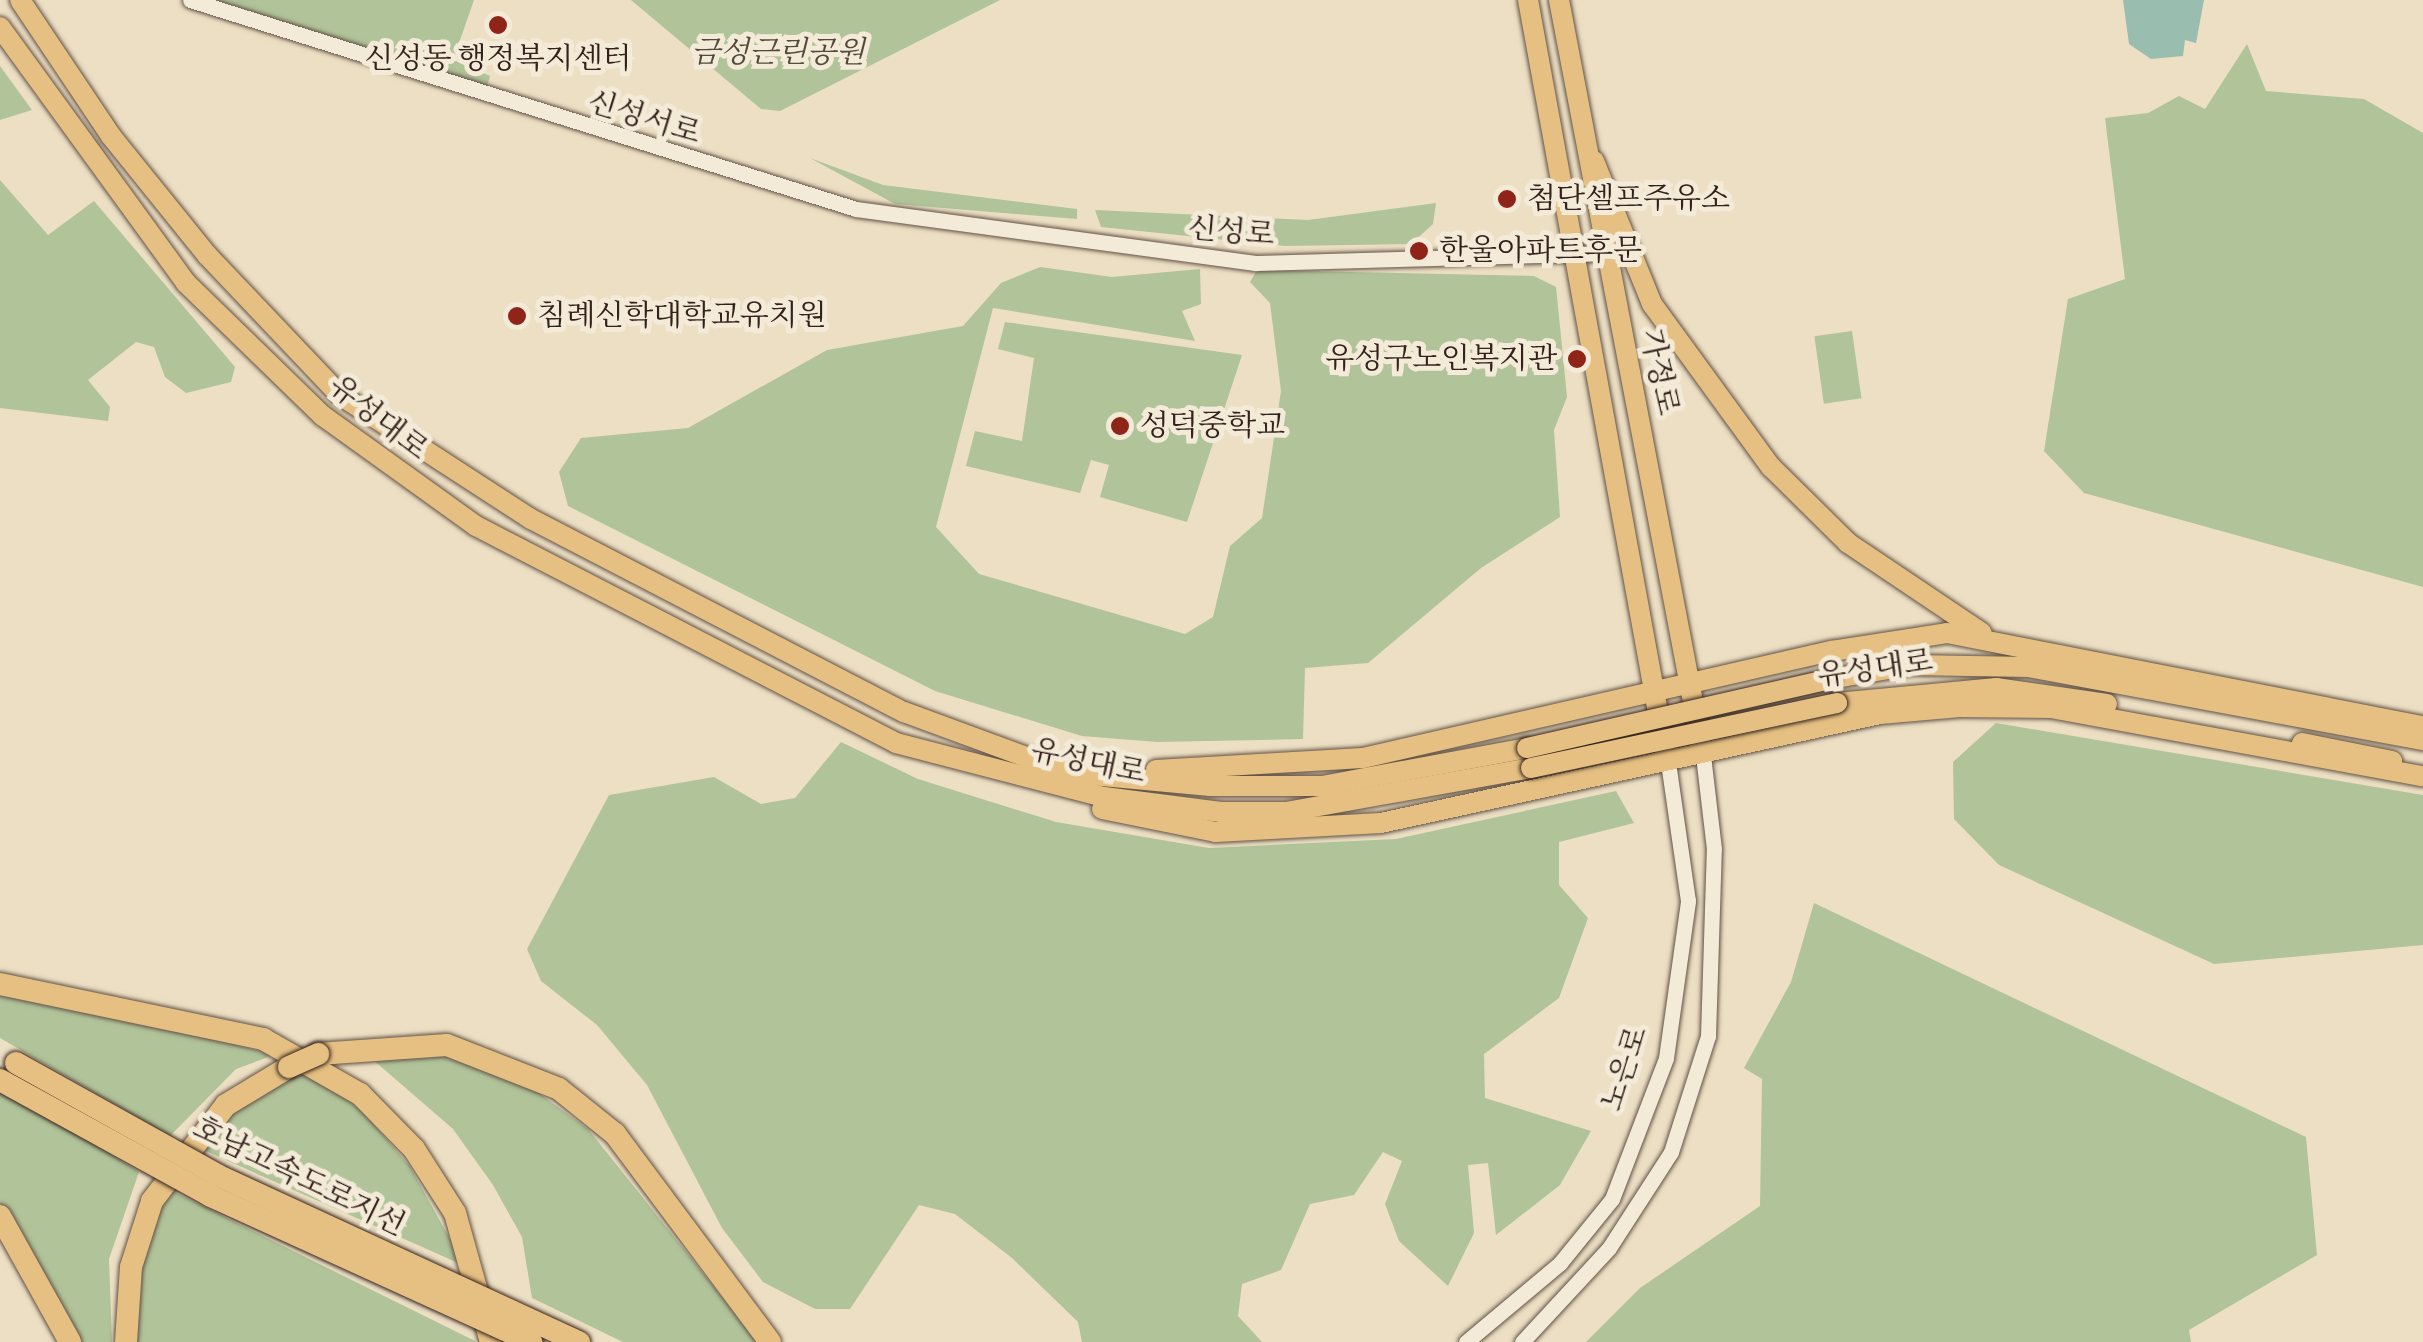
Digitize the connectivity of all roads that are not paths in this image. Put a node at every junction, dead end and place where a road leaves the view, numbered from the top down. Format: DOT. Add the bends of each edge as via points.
graph roads {
  1 [pos="20,0"];
  2 [pos="190,0"];
  3 [pos="1528,0"];
  4 [pos="1558,0"];
  5 [pos="0,27"];
  6 [pos="1586,149"];
  7 [pos="856,209"];
  8 [pos="1603,253"];
  9 [pos="1574,254"];
  10 [pos="1988,636"];
  11 [pos="1688,686"];
  12 [pos="1652,691"];
  13 [pos="2423,726"];
  14 [pos="2423,740"];
  15 [pos="1000,750"];
  16 [pos="1703,756"];
  17 [pos="1529,758"];
  18 [pos="1668,763"];
  19 [pos="2423,767"];
  20 [pos="991,772"];
  21 [pos="2423,776"];
  22 [pos="0,984"];
  23 [pos="5,1065"];
  24 [pos="0,1216"];
  25 [pos="70,1342"];
  26 [pos="126,1342"];
  27 [pos="491,1342"];
  28 [pos="530,1342"];
  29 [pos="579,1342"];
  30 [pos="770,1342"];
  31 [pos="1466,1342"];
  32 [pos="1522,1342"];
  1 -- 15 [label="main road, 유성대로" via="207,255 340,395 530,520 904,712"];
  2 -- 7 [label="street, 신성서로"];
  3 -- 9 [label="main road, 가정로"];
  4 -- 6 [label="main road, 가정로"];
  5 -- 20 [label="main road, 유성대로" via="186,283 382,463 476,526 896,742"];
  6 -- 8 [label="main road, 가정로"];
  6 -- 10 [label="main road" via="1652,304 1771,467 1848,543"];
  7 -- 9 [label="street, 신성로" via="1254,262"];
  8 -- 9 [label="street, 신성로"];
  8 -- 11 [label="main road, 가정로"];
  9 -- 12 [label="main road, 가정로"];
  10 -- 11 [label="main road" via="1905,636"];
  10 -- 13 [label="main road"];
  11 -- 12 [label="main road"];
  11 -- 16 [label="main road, 가정로"];
  12 -- 15 [label="main road" via="1363,758 1273,770 1157,770"];
  12 -- 18 [label="main road, 노은로"];
  14 -- 17 [label="main road, 유성대로, bridge" via="2028,667 1912,666 1830,679"];
  15 -- 17 [label="main road, 유성대로" via="1070,774 1285,788"];
  16 -- 18 [label="main road"];
  16 -- 21 [label="main road" via="1880,714 2051,708"];
  16 -- 32 [label="street" via="1715,942 1708,1036 1672,1152 1609,1248"];
  17 -- 19 [label="main road, 유성대로, bridge" via="1940,688 2032,691"];
  17 -- 20 [label="main road, 유성대로" via="1286,812 1159,806"];
  18 -- 20 [label="main road" via="1381,823 1216,832 1091,806"];
  18 -- 31 [label="street, 노은로" via="1688,901 1666,1058 1612,1199 1560,1263"];
  22 -- 27 [label="highway" via="247,1034 360,1094 414,1149 455,1213"];
  23 -- 28 [label="highway, 호남고속도로지선, bridge" via="211,1196"];
  23 -- 29 [label="highway, 호남고속도로지선, bridge" via="218,1176"];
  24 -- 25 [label="highway"];
  26 -- 30 [label="highway, bridge" via="131,1267 152,1201 226,1105 289,1067 395,1044 466,1050 558,1089 614,1134"];
}
